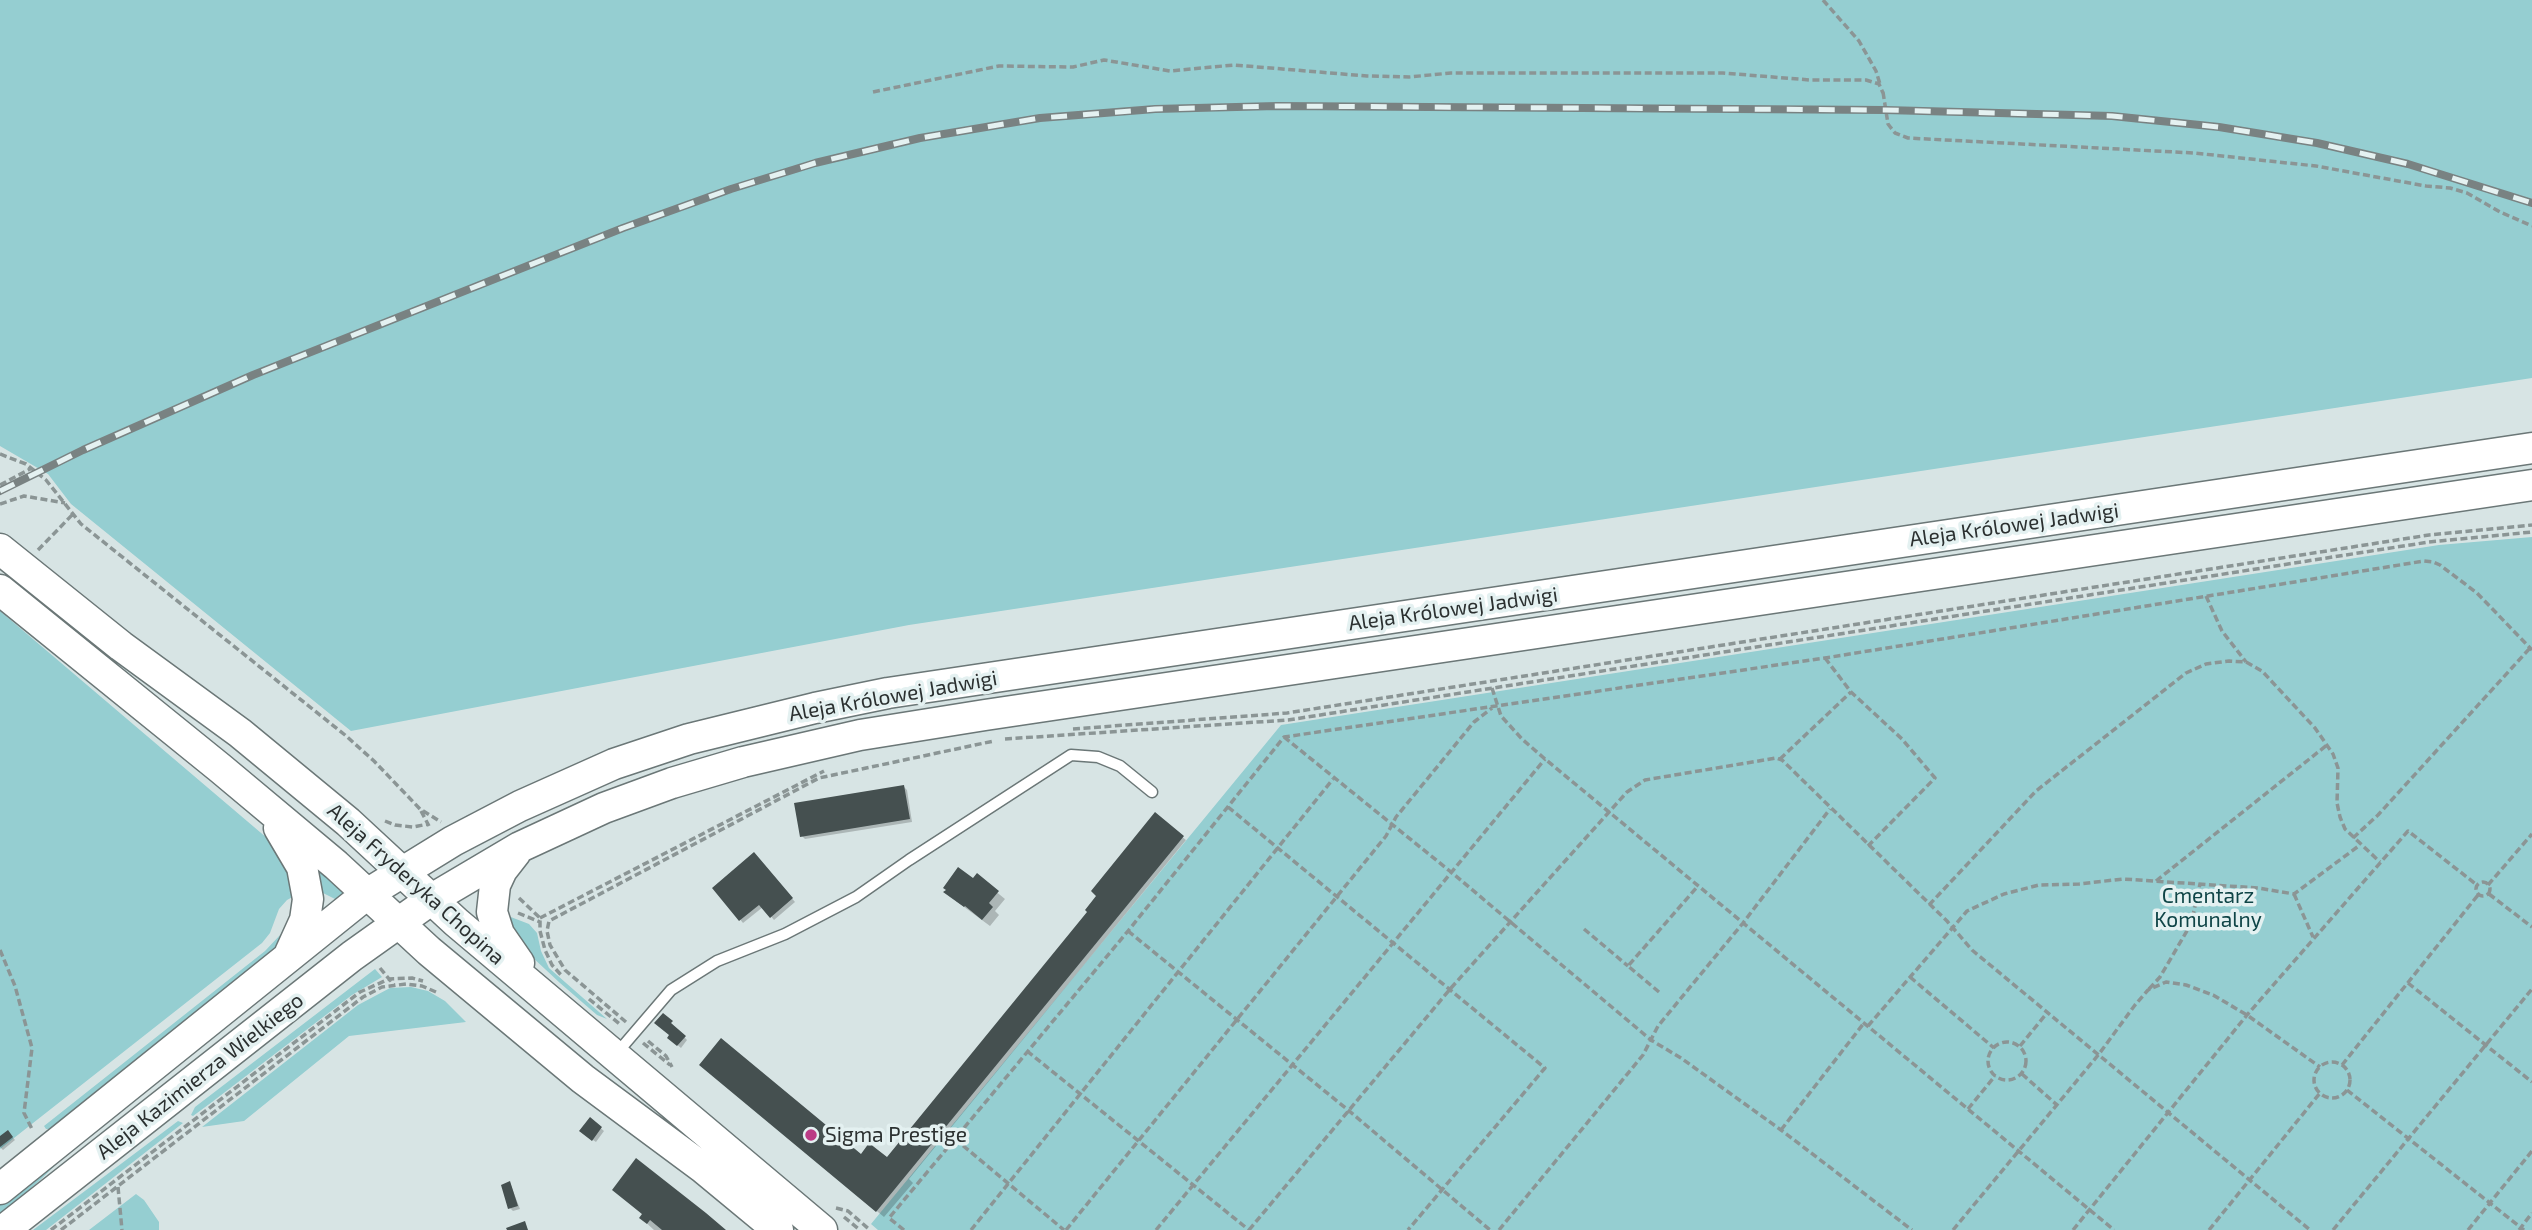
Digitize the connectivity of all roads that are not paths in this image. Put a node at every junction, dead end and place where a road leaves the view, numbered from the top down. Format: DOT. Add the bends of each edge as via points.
graph roads {
  1 [pos="2532,448"];
  2 [pos="2532,485"];
  3 [pos="1,550"];
  4 [pos="0,590"];
  5 [pos="1152,792"];
  6 [pos="263,804"];
  7 [pos="520,847"];
  8 [pos="403,871"];
  9 [pos="367,894"];
  10 [pos="432,899"];
  11 [pos="397,923"];
  12 [pos="287,960"];
  13 [pos="551,985"];
  14 [pos="619,1063"];
  15 [pos="0,1189"];
  16 [pos="828,1219"];
  17 [pos="5,1230"];
  18 [pos="778,1230"];
  1 -- 8 [label="main road, Aleja Królowej Jadwigi" via="888,693 728,728 647,752 576,780"];
  2 -- 7 [label="main road, Aleja Królowej Jadwigi" via="860,735 672,783"];
  3 -- 8 [label="main road, Aleja Fryderyka Chopina" via="240,733"];
  4 -- 6 [label="main road, Aleja Fryderyka Chopina"];
  5 -- 14 [label="lane" via="1120,766 1098,757 1071,755 856,897 785,934 717,961 671,990"];
  6 -- 9 [label="main road, Aleja Fryderyka Chopina"];
  6 -- 12 [label="main road" via="302,867 306,883 305,920"];
  7 -- 10 [label="main road, Aleja Królowej Jadwigi"];
  7 -- 13 [label="main road" via="502,870 493,893 494,924"];
  8 -- 9 [label="main road, Aleja Kazimierza Wielkiego"];
  8 -- 10 [label="main road, Aleja Fryderyka Chopina"];
  9 -- 11 [label="main road, Aleja Fryderyka Chopina"];
  9 -- 12 [label="main road, Aleja Kazimierza Wielkiego"];
  10 -- 11 [label="main road, Aleja Kazimierza Wielkiego"];
  10 -- 13 [label="main road, Aleja Fryderyka Chopina"];
  11 -- 14 [label="main road, Aleja Fryderyka Chopina"];
  11 -- 17 [label="main road, Aleja Kazimierza Wielkiego"];
  12 -- 15 [label="main road, Aleja Kazimierza Wielkiego"];
  13 -- 14 [label="main road, Aleja Fryderyka Chopina"];
  14 -- 16 [label="main road, Aleja Fryderyka Chopina"];
  14 -- 18 [label="main road, Aleja Fryderyka Chopina" via="703,1168"];
}
